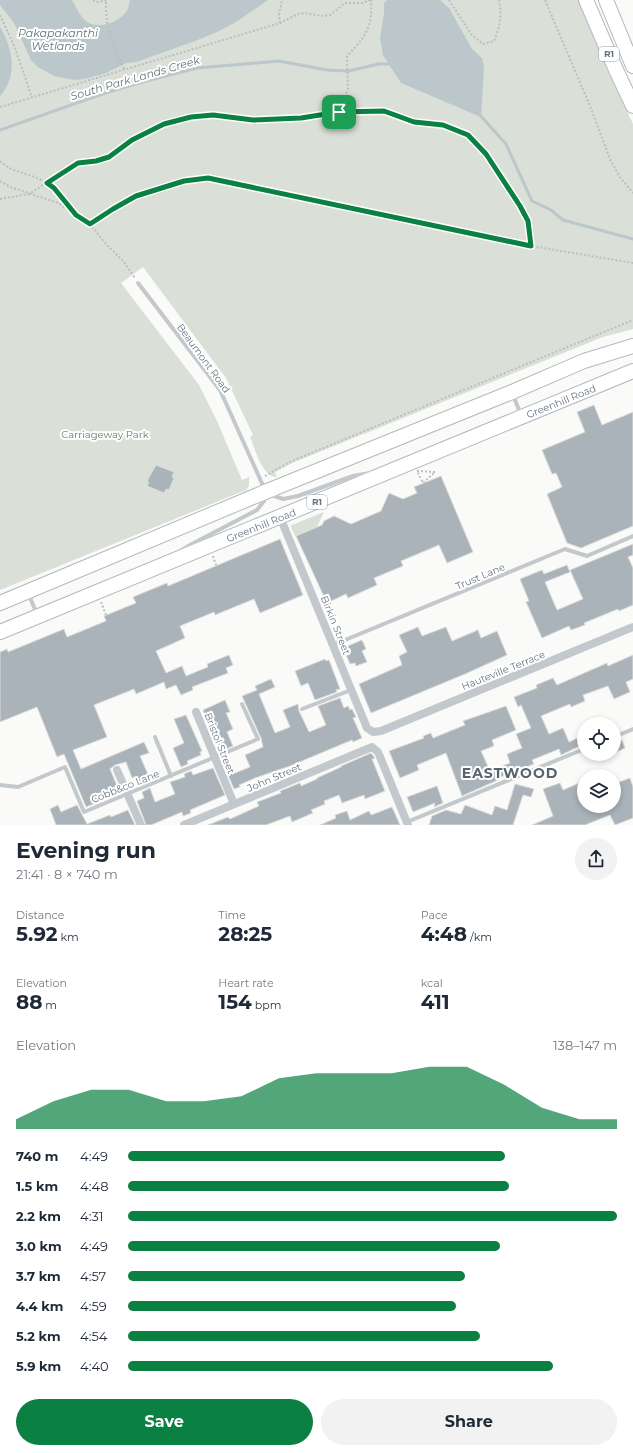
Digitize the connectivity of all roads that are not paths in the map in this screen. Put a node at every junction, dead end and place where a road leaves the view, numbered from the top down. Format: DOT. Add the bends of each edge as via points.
graph roads {
  1 [pos="586,0"];
  2 [pos="606,0"];
  3 [pos="632,59"];
  4 [pos="633,106"];
  5 [pos="138,283"];
  6 [pos="633,346"];
  7 [pos="633,371"];
  8 [pos="512,392"];
  9 [pos="522,417"];
  10 [pos="400,467"];
  11 [pos="263,485"];
  12 [pos="280,517"];
  13 [pos="633,536"];
  14 [pos="158,567"];
  15 [pos="28,591"];
  16 [pos="0,603"];
  17 [pos="38,617"];
  18 [pos="633,627"];
  19 [pos="0,632"];
  20 [pos="333,645"];
  21 [pos="351,690"];
  22 [pos="242,704"];
  23 [pos="302,710"];
  24 [pos="196,712"];
  25 [pos="633,729"];
  26 [pos="381,731"];
  27 [pos="621,734"];
  28 [pos="155,737"];
  29 [pos="577,753"];
  30 [pos="215,758"];
  31 [pos="118,770"];
  32 [pos="172,776"];
  33 [pos="0,785"];
  34 [pos="128,794"];
  35 [pos="234,804"];
  36 [pos="408,824"];
  37 [pos="141,825"];
  38 [pos="184,825"];
  1 -- 4 [label="highway, R1"];
  2 -- 3 [label="highway, R1"];
  5 -- 11 [label="lane, Beaumont Road" via="220,390"];
  6 -- 8 [label="highway" via="584,361"];
  7 -- 9 [label="highway, Greenhill Road / R1"];
  8 -- 9 [label="lane"];
  8 -- 11 [label="highway"];
  9 -- 10 [label="highway, Greenhill Road / R1"];
  10 -- 11 [label="lane" via="353,476 283,500"];
  10 -- 12 [label="highway, Greenhill Road / R1"];
  11 -- 14 [label="lane" via="264,501 257,510 190,544"];
  11 -- 15 [label="highway"];
  12 -- 14 [label="highway, Greenhill Road / R1"];
  12 -- 20 [label="street, Birkin Street"];
  13 -- 20 [label="lane, Trust Lane" via="587,556 565,549"];
  14 -- 17 [label="highway, Greenhill Road / R1"];
  15 -- 16 [label="highway"];
  15 -- 17 [label="lane"];
  17 -- 19 [label="highway, Greenhill Road / R1"];
  18 -- 26 [label="street, Hauteville Terrace"];
  20 -- 21 [label="street, Birkin Street"];
  21 -- 23 [label="lane"];
  21 -- 26 [label="street, Birkin Street" via="367,728 373,732"];
  22 -- 30 [label="lane, Cobb&co Lane" via="258,739"];
  24 -- 30 [label="street, Bristol Street"];
  25 -- 27 [label="lane"];
  28 -- 32 [label="lane"];
  29 -- 36 [label="lane"];
  30 -- 32 [label="lane, Cobb&co Lane"];
  30 -- 35 [label="street, Bristol Street"];
  31 -- 34 [label="street"];
  32 -- 34 [label="lane, Cobb&co Lane"];
  33 -- 34 [label="lane, Cobb&co Lane" via="18,787 65,767 84,812"];
  34 -- 37 [label="street"];
  35 -- 36 [label="street, John Street" via="372,747 378,752"];
  35 -- 38 [label="street, John Street"];
}
